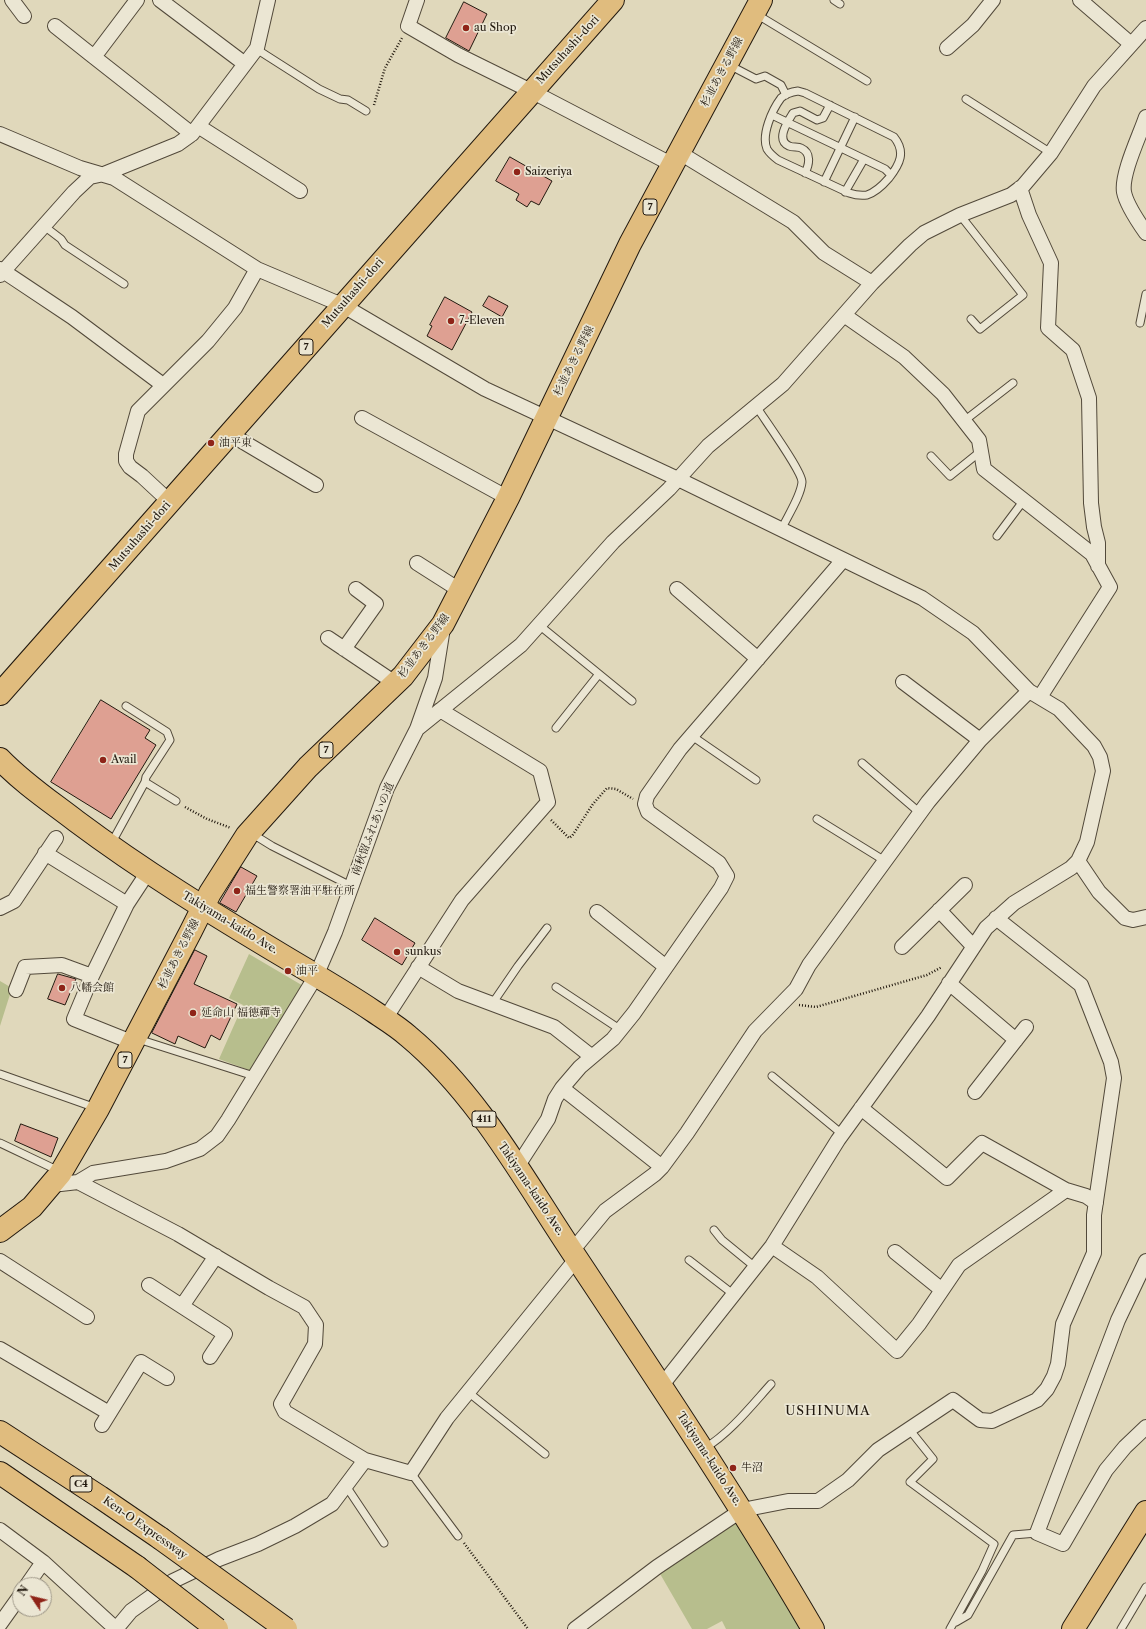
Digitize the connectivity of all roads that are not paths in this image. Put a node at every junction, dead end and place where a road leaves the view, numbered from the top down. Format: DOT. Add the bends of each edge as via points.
graph roads {
  1 [pos="12,0"];
  2 [pos="137,0"];
  3 [pos="160,0"];
  4 [pos="268,0"];
  5 [pos="417,0"];
  6 [pos="613,0"];
  7 [pos="993,0"];
  8 [pos="1080,0"];
  9 [pos="757,6"];
  10 [pos="24,16"];
  11 [pos="55,26"];
  12 [pos="1146,28"];
  13 [pos="1131,44"];
  14 [pos="257,48"];
  15 [pos="947,48"];
  16 [pos="94,57"];
  17 [pos="245,64"];
  18 [pos="727,64"];
  19 [pos="867,81"];
  20 [pos="531,91"];
  21 [pos="786,95"];
  22 [pos="966,99"];
  23 [pos="830,105"];
  24 [pos="366,111"];
  25 [pos="772,115"];
  26 [pos="855,117"];
  27 [pos="1146,117"];
  28 [pos="787,122"];
  29 [pos="195,130"];
  30 [pos="0,134"];
  31 [pos="840,148"];
  32 [pos="1051,153"];
  33 [pos="676,159"];
  34 [pos="864,159"];
  35 [pos="805,173"];
  36 [pos="104,174"];
  37 [pos="891,175"];
  38 [pos="824,182"];
  39 [pos="1020,188"];
  40 [pos="300,191"];
  41 [pos="845,192"];
  42 [pos="960,215"];
  43 [pos="44,226"];
  44 [pos="1146,233"];
  45 [pos="257,269"];
  46 [pos="1,272"];
  47 [pos="872,283"];
  48 [pos="124,284"];
  49 [pos="1146,294"];
  50 [pos="342,305"];
  51 [pos="844,315"];
  52 [pos="971,319"];
  53 [pos="1140,323"];
  54 [pos="1013,383"];
  55 [pos="163,385"];
  56 [pos="756,406"];
  57 [pos="362,418"];
  58 [pos="547,418"];
  59 [pos="964,421"];
  60 [pos="230,434"];
  61 [pos="981,451"];
  62 [pos="931,456"];
  63 [pos="678,479"];
  64 [pos="316,485"];
  65 [pos="508,498"];
  66 [pos="1024,500"];
  67 [pos="170,502"];
  68 [pos="781,530"];
  69 [pos="997,536"];
  70 [pos="843,560"];
  71 [pos="417,563"];
  72 [pos="1098,566"];
  73 [pos="677,588"];
  74 [pos="356,589"];
  75 [pos="461,591"];
  76 [pos="443,624"];
  77 [pos="540,625"];
  78 [pos="328,638"];
  79 [pos="344,649"];
  80 [pos="758,659"];
  81 [pos="599,674"];
  82 [pos="903,682"];
  83 [pos="396,683"];
  84 [pos="0,694"];
  85 [pos="1035,694"];
  86 [pos="632,701"];
  87 [pos="126,706"];
  88 [pos="440,710"];
  89 [pos="556,728"];
  90 [pos="417,729"];
  91 [pos="692,736"];
  92 [pos="980,740"];
  93 [pos="0,759"];
  94 [pos="862,763"];
  95 [pos="756,780"];
  96 [pos="146,782"];
  97 [pos="176,801"];
  98 [pos="920,813"];
  99 [pos="817,819"];
  100 [pos="248,833"];
  101 [pos="56,838"];
  102 [pos="110,846"];
  103 [pos="45,853"];
  104 [pos="885,861"];
  105 [pos="1078,861"];
  106 [pos="148,872"];
  107 [pos="965,885"];
  108 [pos="351,886"];
  109 [pos="127,904"];
  110 [pos="0,908"];
  111 [pos="203,908"];
  112 [pos="939,910"];
  113 [pos="597,912"];
  114 [pos="1146,917"];
  115 [pos="996,918"];
  116 [pos="547,928"];
  117 [pos="902,947"];
  118 [pos="970,950"];
  119 [pos="418,967"];
  120 [pos="666,967"];
  121 [pos="92,976"];
  122 [pos="316,976"];
  123 [pos="949,983"];
  124 [pos="556,987"];
  125 [pos="16,990"];
  126 [pos="492,1004"];
  127 [pos="385,1019"];
  128 [pos="1026,1027"];
  129 [pos="620,1030"];
  130 [pos="1016,1040"];
  131 [pos="135,1041"];
  132 [pos="591,1056"];
  133 [pos="0,1074"];
  134 [pos="254,1076"];
  135 [pos="772,1076"];
  136 [pos="562,1088"];
  137 [pos="975,1092"];
  138 [pos="861,1108"];
  139 [pos="98,1110"];
  140 [pos="842,1134"];
  141 [pos="0,1143"];
  142 [pos="517,1167"];
  143 [pos="662,1167"];
  144 [pos="64,1179"];
  145 [pos="1066,1190"];
  146 [pos="1096,1203"];
  147 [pos="714,1230"];
  148 [pos="0,1231"];
  149 [pos="772,1246"];
  150 [pos="895,1252"];
  151 [pos="574,1255"];
  152 [pos="216,1256"];
  153 [pos="689,1260"];
  154 [pos="0,1261"];
  155 [pos="1146,1261"];
  156 [pos="755,1267"];
  157 [pos="149,1285"];
  158 [pos="942,1290"];
  159 [pos="733,1294"];
  160 [pos="182,1306"];
  161 [pos="87,1317"];
  162 [pos="0,1349"];
  163 [pos="210,1357"];
  164 [pos="167,1378"];
  165 [pos="771,1384"];
  166 [pos="662,1385"];
  167 [pos="468,1392"];
  168 [pos="1146,1427"];
  169 [pos="910,1429"];
  170 [pos="0,1432"];
  171 [pos="703,1449"];
  172 [pos="545,1454"];
  173 [pos="365,1460"];
  174 [pos="0,1472"];
  175 [pos="411,1473"];
  176 [pos="346,1486"];
  177 [pos="742,1510"];
  178 [pos="1146,1512"];
  179 [pos="0,1530"];
  180 [pos="1036,1533"];
  181 [pos="458,1536"];
  182 [pos="1146,1538"];
  183 [pos="384,1543"];
  184 [pos="43,1562"];
  185 [pos="33,1577"];
  186 [pos="1146,1587"];
  187 [pos="5,1608"];
  188 [pos="0,1624"];
  189 [pos="952,1626"];
  190 [pos="116,1629"];
  191 [pos="217,1629"];
  192 [pos="286,1629"];
  193 [pos="575,1629"];
  194 [pos="813,1629"];
  195 [pos="1073,1629"];
  196 [pos="1090,1629"];
  197 [pos="1121,1629"];
  1 -- 10 [label="street"];
  2 -- 16 [label="street"];
  3 -- 17 [label="street"];
  4 -- 14 [label="street"];
  5 -- 20 [label="street" via="408,26 458,55"];
  6 -- 20 [label="main road, Mutsuhashi-dori / 7"];
  7 -- 15 [label="street" via="973,25"];
  8 -- 13 [label="street"];
  9 -- 18 [label="main road, 杉並あきる野線 / 7"];
  9 -- 19 [label="lane"];
  11 -- 16 [label="street"];
  12 -- 13 [label="street"];
  13 -- 32 [label="street" via="1094,86"];
  14 -- 17 [label="street"];
  14 -- 24 [label="lane" via="319,88"];
  16 -- 29 [label="street"];
  17 -- 29 [label="street"];
  18 -- 21 [label="lane" via="756,79 765,76 781,85"];
  18 -- 33 [label="main road, 杉並あきる野線 / 7"];
  20 -- 33 [label="street"];
  20 -- 50 [label="main road, Mutsuhashi-dori / 7"];
  21 -- 23 [label="lane" via="791,92 805,93"];
  21 -- 25 [label="lane" via="781,98"];
  22 -- 32 [label="lane"];
  23 -- 26 [label="lane"];
  23 -- 28 [label="lane" via="824,118 817,120 800,111 793,113"];
  25 -- 28 [label="lane"];
  25 -- 35 [label="lane" via="766,133 768,149 778,160"];
  26 -- 31 [label="lane"];
  26 -- 37 [label="lane" via="894,137 899,143 898,167"];
  27 -- 44 [label="street" via="1125,176 1124,192"];
  28 -- 31 [label="lane"];
  28 -- 35 [label="lane" via="784,142 788,146 806,151 809,164"];
  29 -- 36 [label="street" via="178,144"];
  29 -- 40 [label="street"];
  30 -- 36 [label="street" via="80,168"];
  31 -- 34 [label="lane"];
  31 -- 38 [label="lane"];
  32 -- 39 [label="street"];
  33 -- 47 [label="street" via="793,222 824,253"];
  33 -- 58 [label="main road, 杉並あきる野線 / 7" via="630,244"];
  34 -- 37 [label="lane" via="885,169"];
  34 -- 41 [label="lane"];
  35 -- 38 [label="lane"];
  36 -- 43 [label="street" via="90,177"];
  36 -- 45 [label="street" via="164,208"];
  37 -- 41 [label="lane" via="881,187 866,195 858,196"];
  38 -- 41 [label="lane"];
  39 -- 42 [label="street" via="1011,195"];
  39 -- 72 [label="street" via="1051,263 1048,328 1073,350 1089,398 1091,503 1098,543"];
  42 -- 47 [label="street" via="924,233"];
  42 -- 52 [label="lane" via="1022,295 980,329"];
  43 -- 46 [label="street"];
  43 -- 48 [label="lane" via="65,245"];
  45 -- 50 [label="street"];
  45 -- 55 [label="street" via="235,308 208,341"];
  46 -- 55 [label="street" via="72,317"];
  47 -- 51 [label="street"];
  49 -- 53 [label="lane"];
  50 -- 58 [label="street" via="485,389"];
  50 -- 60 [label="main road, Mutsuhashi-dori / 7"];
  51 -- 56 [label="street" via="783,384"];
  51 -- 59 [label="street" via="904,357 943,394"];
  54 -- 59 [label="lane"];
  55 -- 67 [label="street" via="138,411 126,461"];
  56 -- 63 [label="street" via="708,446"];
  56 -- 68 [label="lane" via="802,480 800,490"];
  57 -- 65 [label="street"];
  58 -- 63 [label="street"];
  58 -- 65 [label="main road, 杉並あきる野線 / 7"];
  59 -- 61 [label="street" via="979,440"];
  60 -- 64 [label="street"];
  60 -- 67 [label="main road, Mutsuhashi-dori / 7"];
  61 -- 62 [label="lane" via="950,476"];
  61 -- 66 [label="street" via="984,469"];
  63 -- 68 [label="street"];
  63 -- 77 [label="street" via="613,542"];
  65 -- 75 [label="main road, 杉並あきる野線 / 7"];
  66 -- 69 [label="lane"];
  66 -- 72 [label="street" via="1092,554"];
  67 -- 84 [label="main road, Mutsuhashi-dori / 7"];
  68 -- 70 [label="street"];
  70 -- 80 [label="street"];
  70 -- 85 [label="street" via="922,598 973,633"];
  71 -- 75 [label="street"];
  72 -- 85 [label="street" via="1110,587"];
  73 -- 80 [label="street"];
  74 -- 79 [label="street" via="376,604"];
  75 -- 76 [label="main road, 杉並あきる野線 / 7"];
  76 -- 83 [label="main road, 杉並あきる野線 / 7"];
  76 -- 90 [label="street, 南秋留ふれあいの道" via="435,678"];
  77 -- 81 [label="lane"];
  77 -- 88 [label="street" via="521,645"];
  78 -- 79 [label="street"];
  79 -- 83 [label="street"];
  80 -- 91 [label="street"];
  81 -- 86 [label="lane"];
  81 -- 89 [label="lane"];
  82 -- 92 [label="street"];
  83 -- 100 [label="main road, 杉並あきる野線 / 7" via="308,767"];
  85 -- 92 [label="street"];
  85 -- 105 [label="street" via="1059,709 1094,746 1100,757 1103,771 1097,803 1088,842"];
  87 -- 96 [label="lane" via="166,732 170,740 146,777"];
  88 -- 90 [label="street"];
  88 -- 119 [label="street" via="540,771 548,802 462,900"];
  90 -- 108 [label="street, 南秋留ふれあいの道" via="387,788"];
  91 -- 95 [label="lane"];
  91 -- 120 [label="street" via="647,796 645,804 648,812 718,863 727,876"];
  92 -- 98 [label="street"];
  93 -- 102 [label="main road, Takiyama-kaido Ave. / 411" via="19,778"];
  94 -- 98 [label="lane"];
  96 -- 97 [label="lane"];
  96 -- 102 [label="lane"];
  98 -- 104 [label="street"];
  99 -- 104 [label="lane"];
  100 -- 108 [label="lane"];
  100 -- 111 [label="main road, 杉並あきる野線 / 7" via="213,887"];
  101 -- 103 [label="street"];
  102 -- 106 [label="main road, Takiyama-kaido Ave. / 411"];
  103 -- 109 [label="street"];
  103 -- 110 [label="street" via="14,901"];
  104 -- 143 [label="street" via="809,965 796,989 755,1031"];
  105 -- 114 [label="street" via="1099,892 1124,918 1133,920"];
  105 -- 115 [label="street" via="1071,868 1014,903"];
  106 -- 109 [label="street"];
  106 -- 111 [label="main road, Takiyama-kaido Ave. / 411"];
  107 -- 112 [label="street"];
  108 -- 122 [label="street, 南秋留ふれあいの道"];
  109 -- 121 [label="street"];
  111 -- 122 [label="main road, Takiyama-kaido Ave. / 411"];
  111 -- 131 [label="main road, 杉並あきる野線 / 7"];
  112 -- 117 [label="street"];
  112 -- 118 [label="street"];
  113 -- 120 [label="street"];
  115 -- 118 [label="street"];
  115 -- 146 [label="street" via="1081,985 1111,1062 1114,1078"];
  116 -- 126 [label="lane"];
  118 -- 123 [label="street"];
  119 -- 126 [label="street" via="458,991"];
  119 -- 127 [label="street"];
  120 -- 129 [label="street" via="655,986"];
  121 -- 125 [label="street" via="62,965 25,967"];
  121 -- 131 [label="street" via="74,1019"];
  122 -- 127 [label="main road, Takiyama-kaido Ave. / 411"];
  122 -- 134 [label="street, 南秋留ふれあいの道"];
  123 -- 130 [label="street"];
  123 -- 138 [label="street"];
  124 -- 129 [label="lane"];
  126 -- 132 [label="street" via="554,1027"];
  127 -- 142 [label="main road, Takiyama-kaido Ave. / 411" via="406,1033 456,1082"];
  128 -- 130 [label="street"];
  129 -- 132 [label="street" via="613,1039"];
  130 -- 137 [label="street"];
  131 -- 134 [label="lane"];
  131 -- 139 [label="main road, 杉並あきる野線 / 7"];
  132 -- 136 [label="street"];
  133 -- 139 [label="lane"];
  134 -- 144 [label="street, 南秋留ふれあいの道" via="217,1136 200,1149 166,1161"];
  135 -- 140 [label="lane"];
  136 -- 142 [label="street" via="548,1119"];
  136 -- 143 [label="street"];
  138 -- 140 [label="street"];
  138 -- 145 [label="street" via="947,1178 982,1143"];
  139 -- 144 [label="main road, 杉並あきる野線 / 7"];
  140 -- 149 [label="street"];
  141 -- 144 [label="lane"];
  142 -- 151 [label="main road, Takiyama-kaido Ave. / 411"];
  143 -- 151 [label="street" via="604,1212"];
  144 -- 148 [label="main road, 杉並あきる野線 / 7"];
  144 -- 152 [label="street" via="178,1234"];
  145 -- 146 [label="street" via="1086,1196"];
  145 -- 158 [label="street" via="959,1265"];
  146 -- 169 [label="street" via="1094,1253 1063,1324 1058,1364 1047,1389 1037,1400 992,1421 980,1420 953,1400"];
  147 -- 156 [label="lane" via="722,1240"];
  149 -- 156 [label="street"];
  149 -- 158 [label="street" via="817,1277 897,1350"];
  150 -- 158 [label="street"];
  151 -- 166 [label="main road, Takiyama-kaido Ave. / 411"];
  151 -- 167 [label="street"];
  152 -- 160 [label="street"];
  152 -- 173 [label="street" via="304,1307 316,1325 315,1344 281,1404 285,1412"];
  153 -- 159 [label="lane"];
  154 -- 161 [label="street"];
  155 -- 180 [label="street" via="1118,1320"];
  156 -- 159 [label="street"];
  157 -- 160 [label="street"];
  159 -- 166 [label="street"];
  160 -- 163 [label="street" via="224,1334"];
  162 -- 164 [label="street" via="105,1419 141,1362"];
  165 -- 171 [label="lane" via="745,1413 712,1444"];
  166 -- 171 [label="main road, Takiyama-kaido Ave. / 411"];
  167 -- 172 [label="lane"];
  167 -- 175 [label="street" via="443,1423"];
  168 -- 180 [label="street" via="1106,1470 1063,1544"];
  169 -- 177 [label="street" via="878,1450 848,1480 818,1501 788,1501"];
  169 -- 189 [label="lane" via="933,1459 910,1482 994,1544"];
  170 -- 192 [label="main road, Ken-O Expressway / C4, bridge" via="160,1538"];
  171 -- 177 [label="main road, Takiyama-kaido Ave. / 411"];
  173 -- 175 [label="street"];
  173 -- 176 [label="street"];
  174 -- 191 [label="main road, bridge" via="137,1567"];
  175 -- 181 [label="lane"];
  176 -- 183 [label="lane"];
  176 -- 190 [label="street" via="332,1504 295,1526 173,1581 131,1611"];
  177 -- 193 [label="street" via="656,1567"];
  177 -- 194 [label="main road, Takiyama-kaido Ave. / 411"];
  178 -- 195 [label="main road"];
  179 -- 184 [label="street"];
  180 -- 189 [label="lane" via="1014,1535 968,1615"];
  182 -- 196 [label="main road"];
  184 -- 185 [label="street"];
  184 -- 190 [label="street"];
  186 -- 197 [label="lane"];
  187 -- 188 [label="street"];
}
